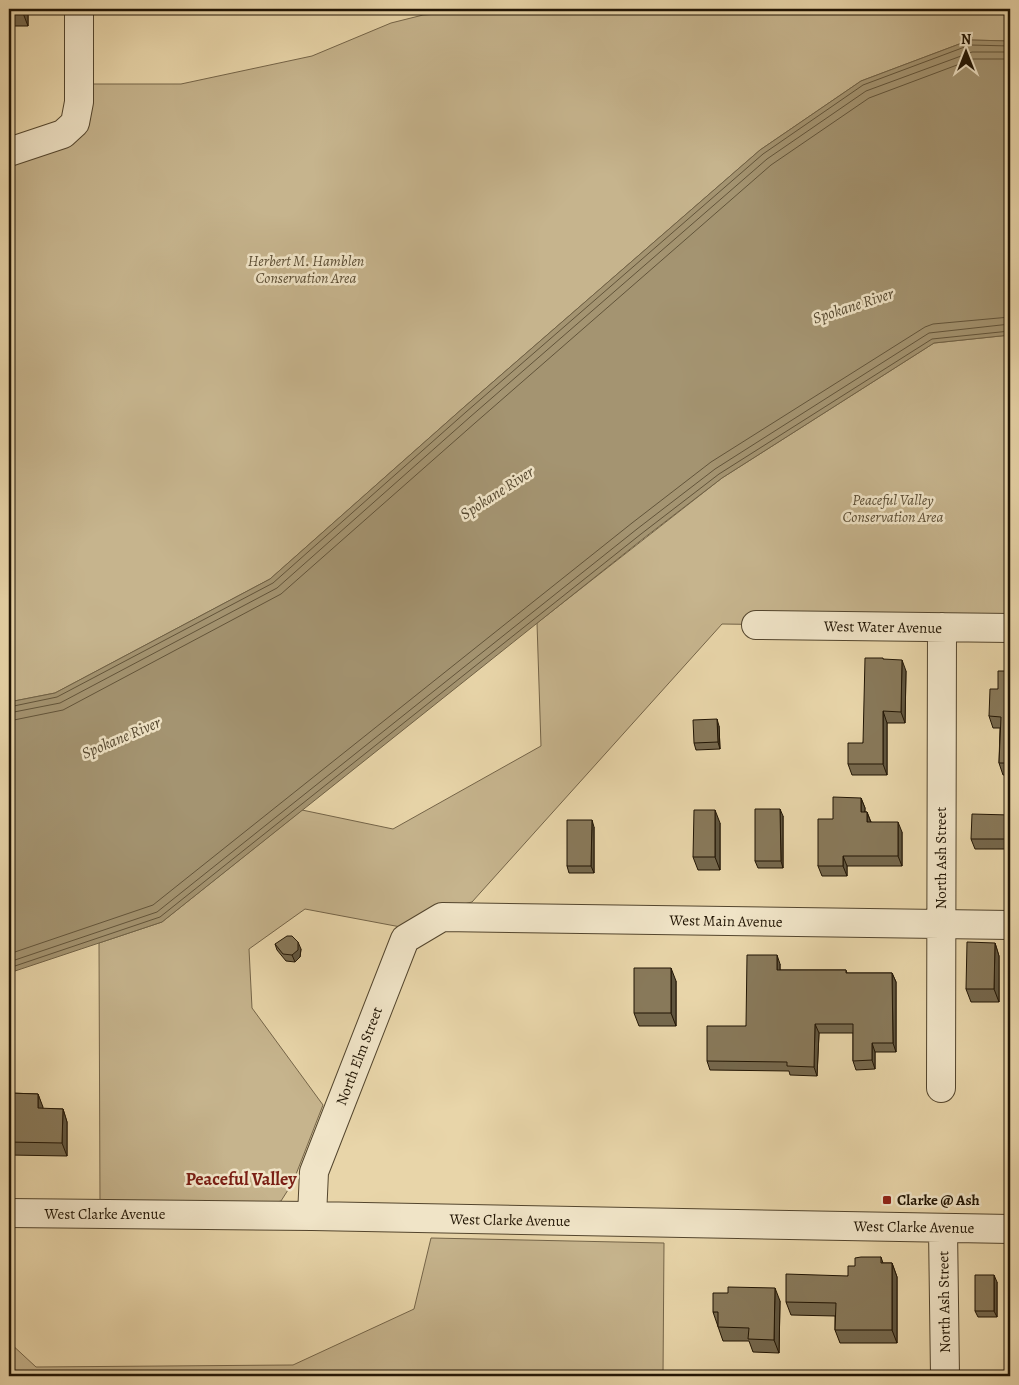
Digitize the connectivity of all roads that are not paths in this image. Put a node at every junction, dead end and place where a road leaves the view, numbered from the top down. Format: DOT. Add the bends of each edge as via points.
graph roads {
  1 [pos="80,9"];
  2 [pos="9,152"];
  3 [pos="756,625"];
  4 [pos="942,627"];
  5 [pos="1010,628"];
  6 [pos="442,917"];
  7 [pos="941,924"];
  8 [pos="1010,925"];
  9 [pos="940,1088"];
  10 [pos="9,1213"];
  11 [pos="312,1216"];
  12 [pos="943,1228"];
  13 [pos="1010,1229"];
  14 [pos="946,1376"];
  1 -- 2 [label="street" via="79,109 75,123 51,140"];
  3 -- 4 [label="street, West Water Avenue"];
  4 -- 5 [label="street, West Water Avenue"];
  4 -- 7 [label="street, North Ash Street"];
  6 -- 7 [label="street, West Main Avenue"];
  6 -- 11 [label="street, North Elm Street" via="405,939 314,1172"];
  7 -- 8 [label="street, West Main Avenue"];
  7 -- 9 [label="street, North Ash Street"];
  10 -- 11 [label="street, West Clarke Avenue"];
  11 -- 12 [label="street, West Clarke Avenue"];
  12 -- 13 [label="street, West Clarke Avenue"];
  12 -- 14 [label="street, North Ash Street"];
}
